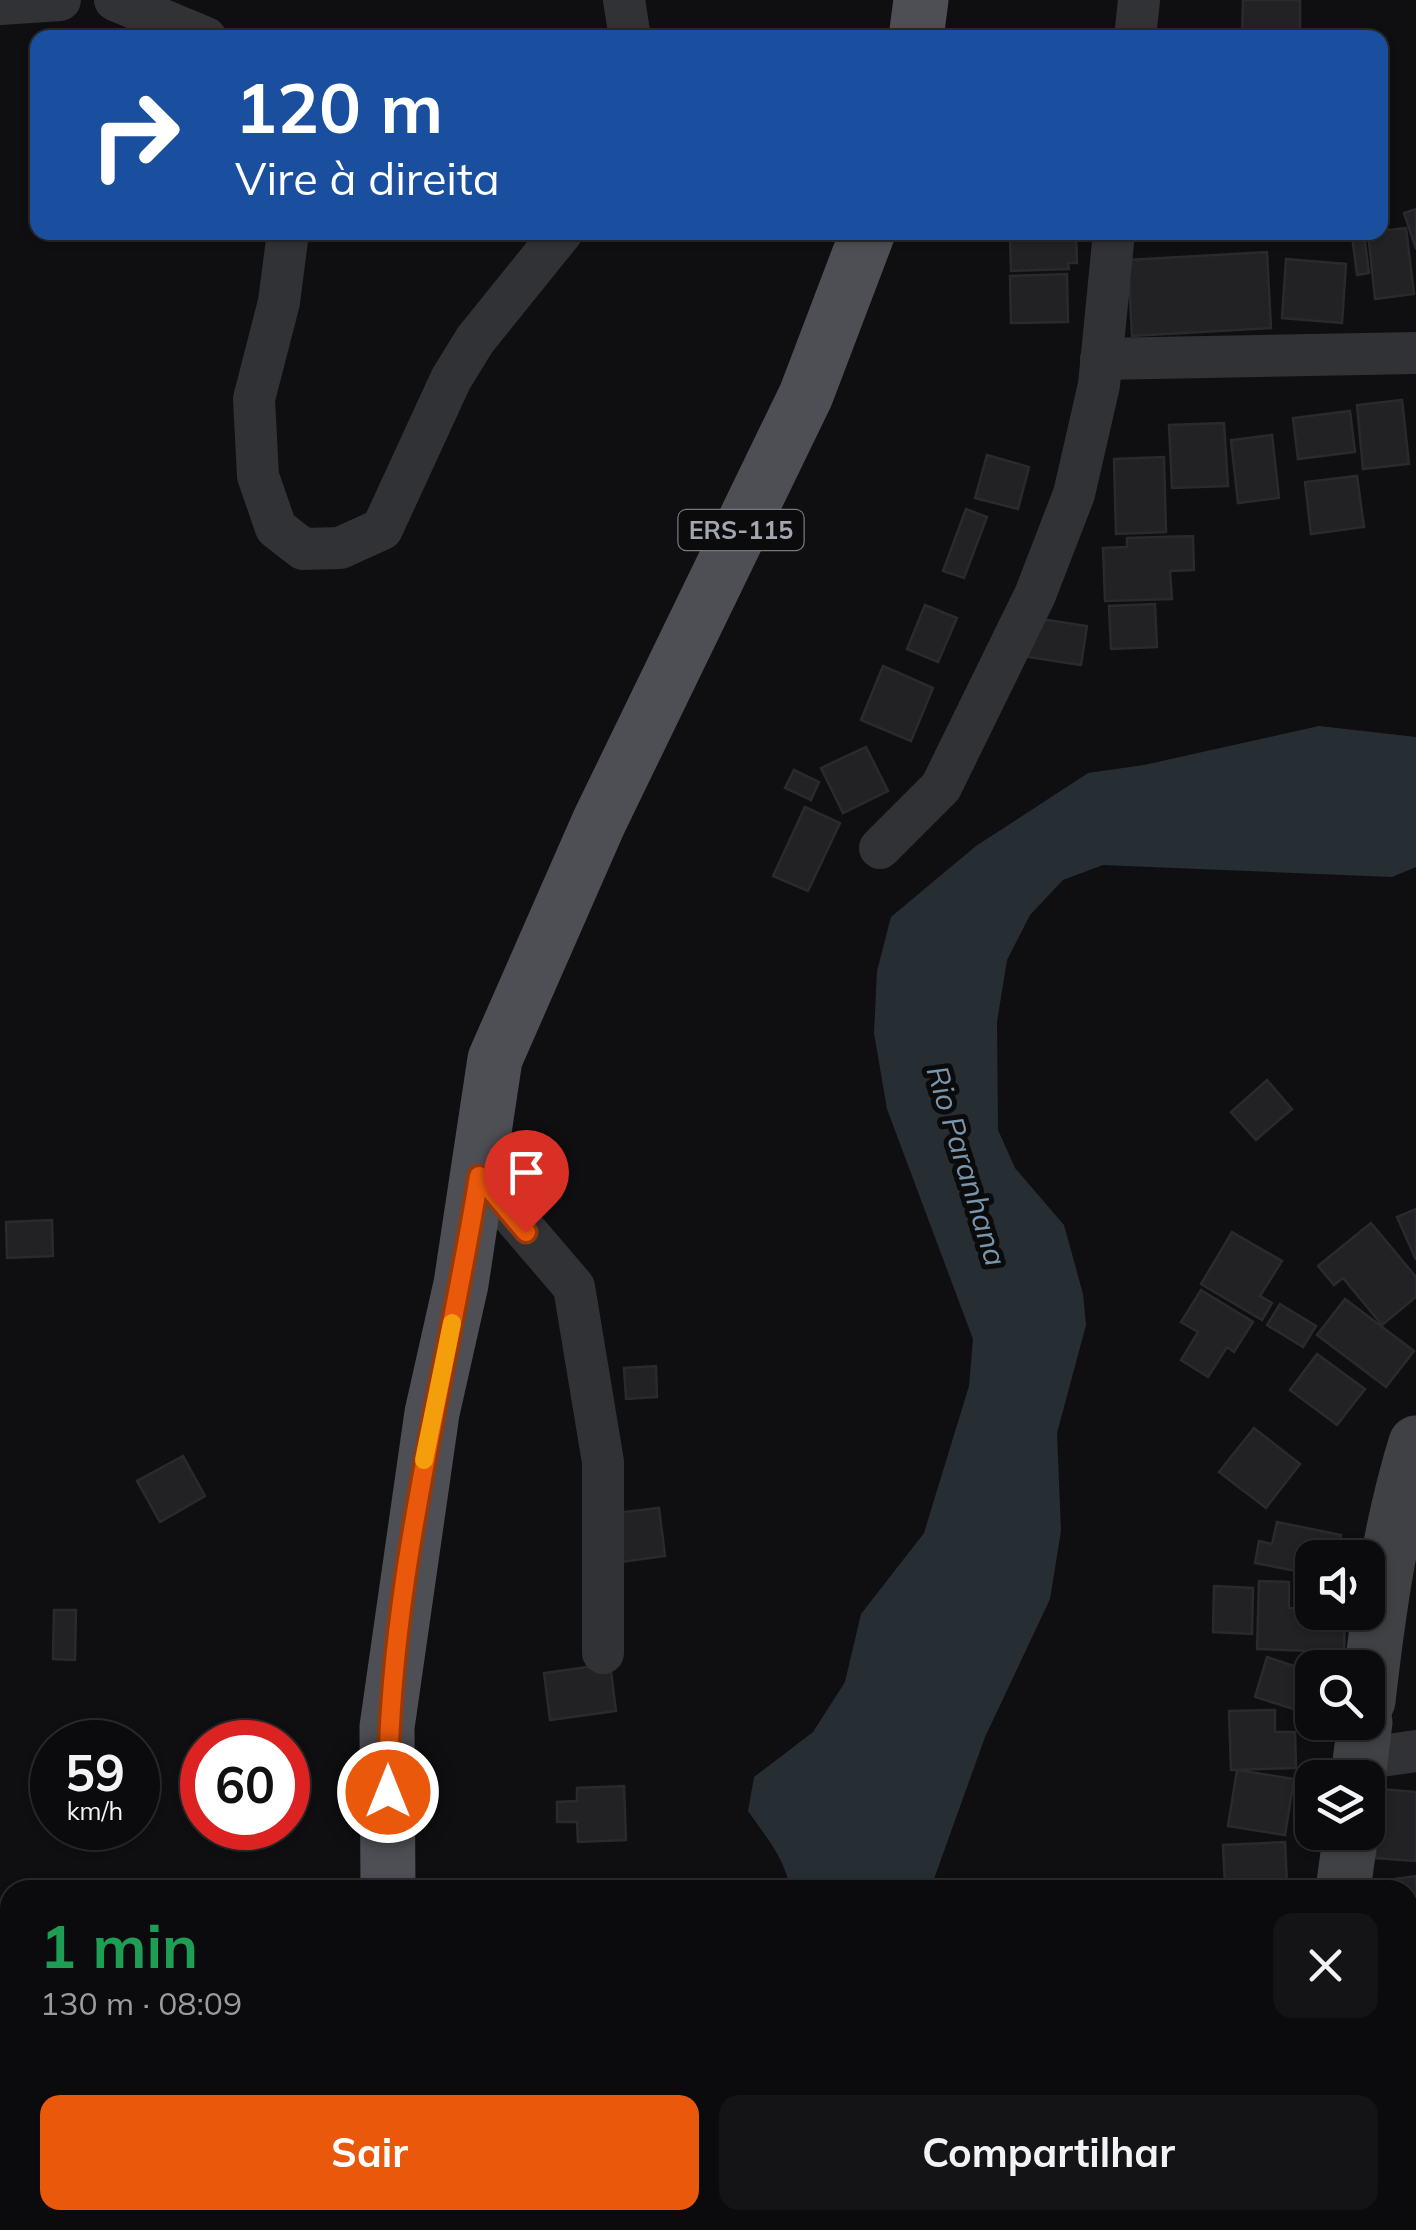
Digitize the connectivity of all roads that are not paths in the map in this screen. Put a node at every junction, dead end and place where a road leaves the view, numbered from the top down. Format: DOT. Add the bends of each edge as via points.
graph roads {
  1 [pos="60,0"];
  2 [pos="115,0"];
  3 [pos="624,0"];
  4 [pos="921,0"];
  5 [pos="1139,0"];
  6 [pos="0,4"];
  7 [pos="190,30"];
  8 [pos="629,30"];
  9 [pos="917,30"];
  10 [pos="1136,30"];
  11 [pos="287,240"];
  12 [pos="556,240"];
  13 [pos="865,240"];
  14 [pos="1113,240"];
  15 [pos="1416,353"];
  16 [pos="1101,359"];
  17 [pos="880,848"];
  18 [pos="479,1176"];
  19 [pos="1416,1443"];
  20 [pos="1374,1650"];
  21 [pos="603,1652"];
  22 [pos="1416,1750"];
  23 [pos="1361,1753"];
  24 [pos="1349,1850"];
  25 [pos="388,1880"];
  26 [pos="1344,1880"];
  1 -- 6 [label="street"];
  2 -- 7 [label="street"];
  3 -- 8 [label="street"];
  4 -- 9 [label="main road"];
  5 -- 10 [label="street"];
  11 -- 12 [label="street" via="254,399 258,476 276,528 303,549 340,548 382,528 451,379"];
  13 -- 18 [label="main road, ERS-115" via="806,396 599,822 495,1059"];
  14 -- 16 [label="street"];
  15 -- 16 [label="street"];
  16 -- 17 [label="street" via="1074,494 1035,595 941,787"];
  18 -- 21 [label="street" via="574,1287 603,1462"];
  18 -- 25 [label="main road, ERS-115" via="432,1412 387,1726"];
  19 -- 20 [label="street" via="1383,1578"];
  22 -- 23 [label="street"];
  24 -- 26 [label="street"];
}
